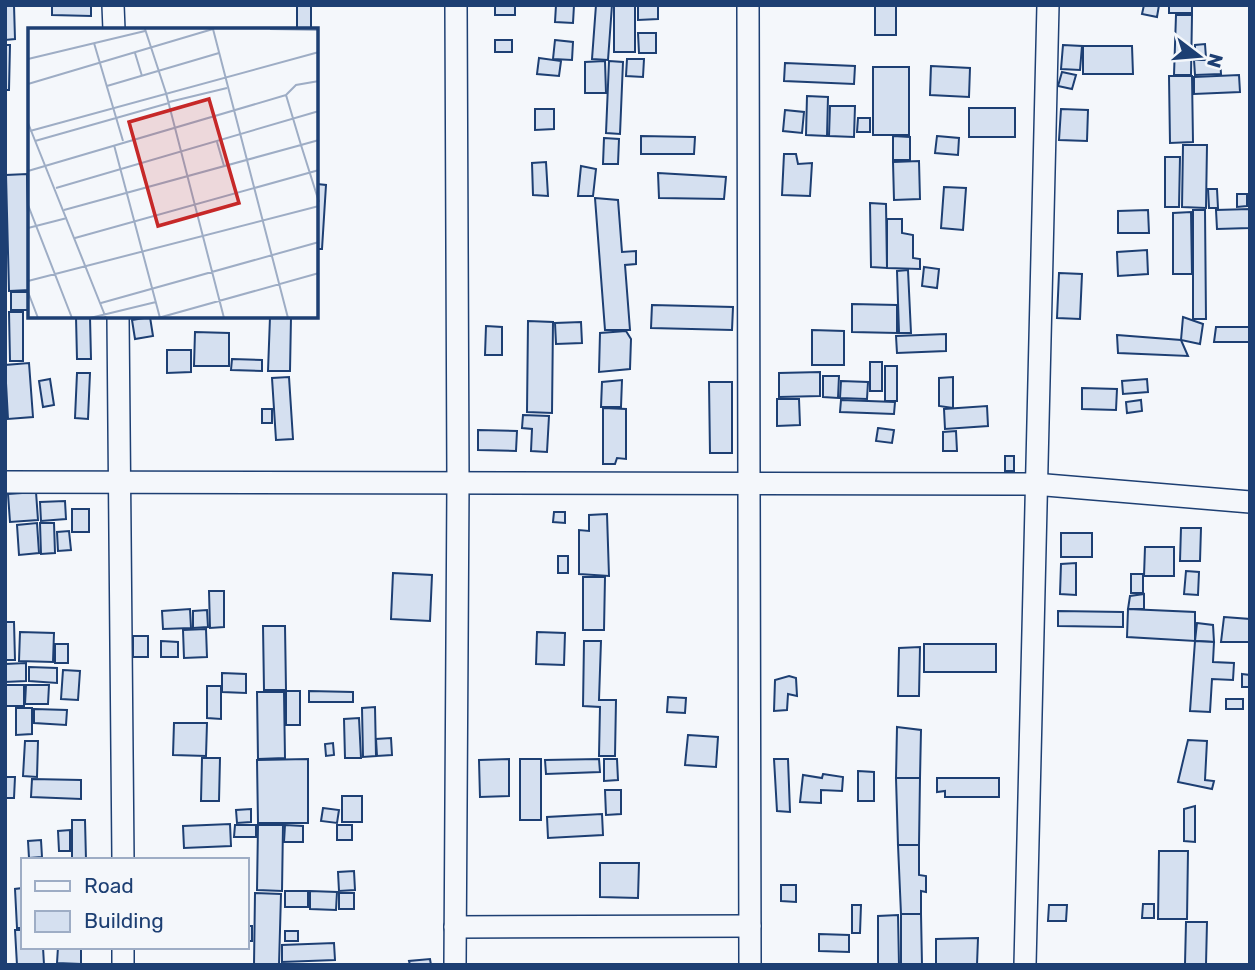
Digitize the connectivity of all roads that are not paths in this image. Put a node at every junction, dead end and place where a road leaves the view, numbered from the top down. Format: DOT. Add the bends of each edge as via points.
graph roads {
  1 [pos="113,5"];
  2 [pos="456,5"];
  3 [pos="748,5"];
  4 [pos="1048,5"];
  5 [pos="114,28"];
  6 [pos="118,318"];
  7 [pos="5,482"];
  8 [pos="747,482"];
  9 [pos="458,483"];
  10 [pos="121,484"];
  11 [pos="1034,484"];
  12 [pos="1250,502"];
  13 [pos="123,858"];
  14 [pos="750,926"];
  15 [pos="455,927"];
  16 [pos="455,965"];
  17 [pos="750,965"];
  18 [pos="1025,965"];
  1 -- 5 [label="street"];
  2 -- 9 [label="street"];
  3 -- 8 [label="street"];
  4 -- 11 [label="street"];
  6 -- 10 [label="street"];
  7 -- 10 [label="street"];
  8 -- 9 [label="street"];
  8 -- 11 [label="street"];
  8 -- 14 [label="street"];
  9 -- 10 [label="street"];
  9 -- 15 [label="street"];
  10 -- 13 [label="street"];
  11 -- 12 [label="street"];
  11 -- 18 [label="street"];
  14 -- 15 [label="street"];
  14 -- 17 [label="street"];
  15 -- 16 [label="street"];
}
